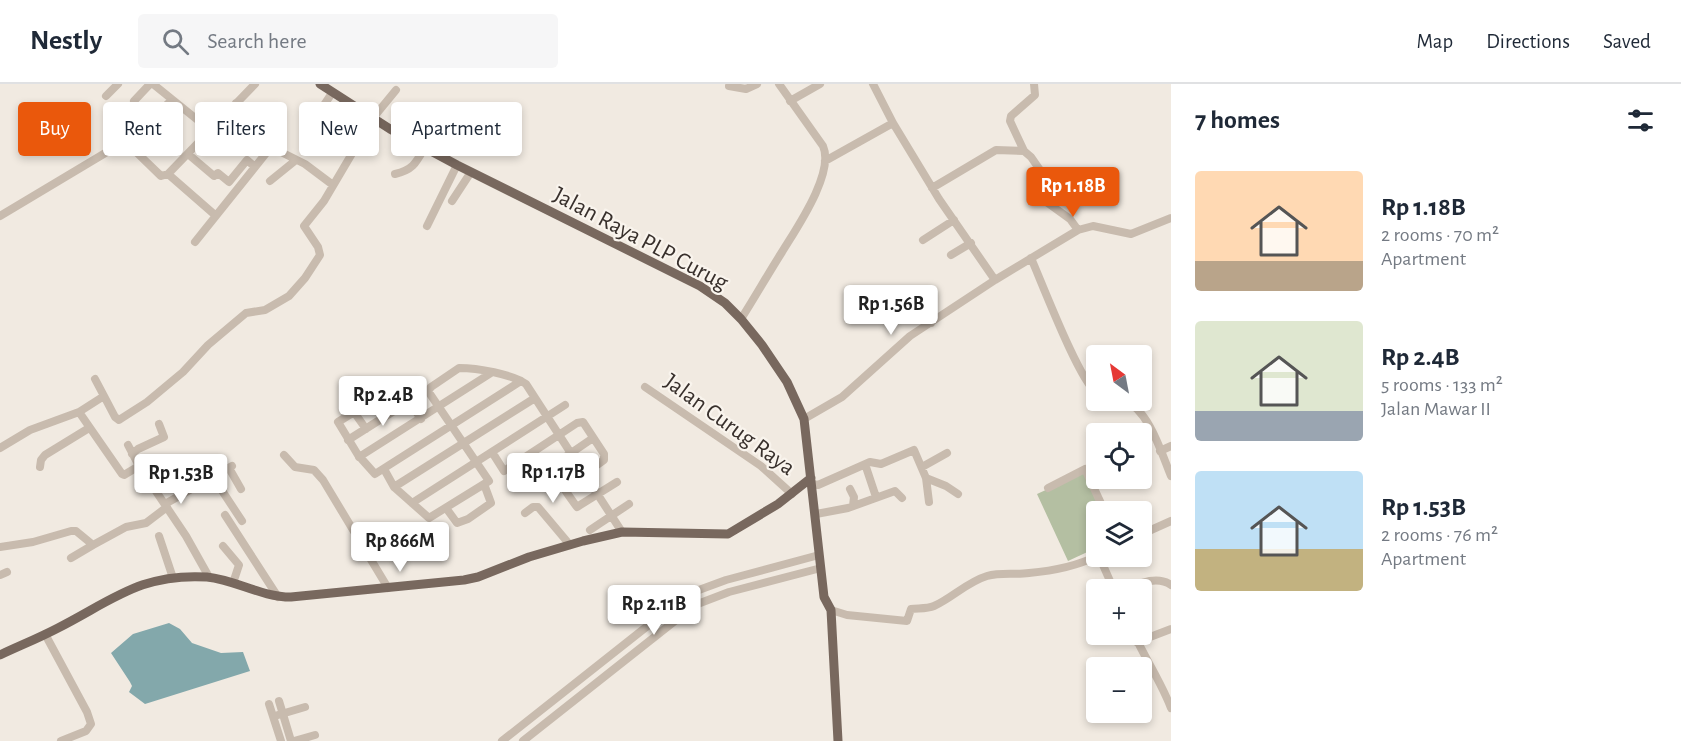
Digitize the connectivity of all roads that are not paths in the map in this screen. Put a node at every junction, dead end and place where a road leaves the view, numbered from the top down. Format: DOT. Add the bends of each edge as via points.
graph roads {
  1 [pos="118,84"];
  2 [pos="152,84"];
  3 [pos="255,84"];
  4 [pos="321,84"];
  5 [pos="757,84"];
  6 [pos="779,84"];
  7 [pos="820,84"];
  8 [pos="873,84"];
  9 [pos="1034,84"];
  10 [pos="729,86"];
  11 [pos="396,90"];
  12 [pos="332,93"];
  13 [pos="106,96"];
  14 [pos="172,100"];
  15 [pos="134,101"];
  16 [pos="790,101"];
  17 [pos="238,102"];
  18 [pos="326,102"];
  19 [pos="347,102"];
  20 [pos="379,111"];
  21 [pos="195,118"];
  22 [pos="893,123"];
  23 [pos="195,146"];
  24 [pos="1024,152"];
  25 [pos="188,154"];
  26 [pos="287,155"];
  27 [pos="103,156"];
  28 [pos="140,156"];
  29 [pos="263,156"];
  30 [pos="350,156"];
  31 [pos="419,156"];
  32 [pos="441,156"];
  33 [pos="296,160"];
  34 [pos="825,161"];
  35 [pos="457,165"];
  36 [pos="255,166"];
  37 [pos="471,172"];
  38 [pos="168,174"];
  39 [pos="395,174"];
  40 [pos="270,182"];
  41 [pos="333,184"];
  42 [pos="932,188"];
  43 [pos="452,201"];
  44 [pos="215,214"];
  45 [pos="0,216"];
  46 [pos="1171,219"];
  47 [pos="954,220"];
  48 [pos="427,226"];
  49 [pos="1078,230"];
  50 [pos="923,240"];
  51 [pos="195,242"];
  52 [pos="970,243"];
  53 [pos="951,255"];
  54 [pos="1031,258"];
  55 [pos="995,280"];
  56 [pos="924,291"];
  57 [pos="741,319"];
  58 [pos="931,323"];
  59 [pos="491,373"];
  60 [pos="95,379"];
  61 [pos="1086,380"];
  62 [pos="521,381"];
  63 [pos="645,387"];
  64 [pos="104,396"];
  65 [pos="535,398"];
  66 [pos="565,405"];
  67 [pos="439,407"];
  68 [pos="1140,411"];
  69 [pos="79,412"];
  70 [pos="547,416"];
  71 [pos="421,419"];
  72 [pos="804,419"];
  73 [pos="159,424"];
  74 [pos="451,425"];
  75 [pos="89,428"];
  76 [pos="366,429"];
  77 [pos="559,435"];
  78 [pos="593,438"];
  79 [pos="348,440"];
  80 [pos="463,444"];
  81 [pos="128,445"];
  82 [pos="1171,446"];
  83 [pos="0,448"];
  84 [pos="1160,451"];
  85 [pos="492,452"];
  86 [pos="572,453"];
  87 [pos="947,453"];
  88 [pos="132,454"];
  89 [pos="284,455"];
  90 [pos="359,457"];
  91 [pos="476,463"];
  92 [pos="865,464"];
  93 [pos="139,466"];
  94 [pos="165,466"];
  95 [pos="40,467"];
  96 [pos="922,467"];
  97 [pos="384,469"];
  98 [pos="585,474"];
  99 [pos="1171,476"];
  100 [pos="213,477"];
  101 [pos="926,478"];
  102 [pos="812,481"];
  103 [pos="487,482"];
  104 [pos="617,482"];
  105 [pos="394,487"];
  106 [pos="565,488"];
  107 [pos="1048,488"];
  108 [pos="241,489"];
  109 [pos="850,489"];
  110 [pos="183,494"];
  111 [pos="792,494"];
  112 [pos="958,494"];
  113 [pos="598,495"];
  114 [pos="876,496"];
  115 [pos="902,498"];
  116 [pos="1100,501"];
  117 [pos="929,502"];
  118 [pos="412,503"];
  119 [pos="629,504"];
  120 [pos="166,506"];
  121 [pos="853,506"];
  122 [pos="446,508"];
  123 [pos="525,513"];
  124 [pos="816,514"];
  125 [pos="225,515"];
  126 [pos="611,515"];
  127 [pos="242,521"];
  128 [pos="1171,522"];
  129 [pos="590,530"];
  130 [pos="1152,530"];
  131 [pos="622,532"];
  132 [pos="159,536"];
  133 [pos="93,544"];
  134 [pos="570,545"];
  135 [pos="223,546"];
  136 [pos="0,547"];
  137 [pos="819,555"];
  138 [pos="71,558"];
  139 [pos="1086,561"];
  140 [pos="821,568"];
  141 [pos="173,578"];
  142 [pos="209,578"];
  143 [pos="1152,582"];
  144 [pos="233,584"];
  145 [pos="1171,585"];
  146 [pos="388,588"];
  147 [pos="278,597"];
  148 [pos="831,610"];
  149 [pos="1171,629"];
  150 [pos="45,634"];
  151 [pos="1152,634"];
  152 [pos="1139,645"];
  153 [pos="613,653"];
  154 [pos="0,655"];
  155 [pos="620,663"];
  156 [pos="1169,695"];
  157 [pos="279,701"];
  158 [pos="269,704"];
  159 [pos="305,706"];
  160 [pos="1171,708"];
  161 [pos="282,714"];
  162 [pos="273,717"];
  163 [pos="315,735"];
  164 [pos="61,741"];
  165 [pos="281,741"];
  166 [pos="293,741"];
  167 [pos="502,741"];
  168 [pos="523,741"];
  169 [pos="838,741"];
  1 -- 13 [label="street"];
  2 -- 14 [label="street"];
  2 -- 15 [label="street"];
  3 -- 17 [label="street"];
  4 -- 12 [label="main road, Jalan Raya PLP Curug"];
  5 -- 10 [label="street" via="746,89"];
  6 -- 16 [label="street"];
  7 -- 16 [label="street"];
  8 -- 22 [label="street"];
  9 -- 24 [label="street" via="1035,95 1010,119"];
  11 -- 20 [label="street"];
  12 -- 18 [label="street"];
  12 -- 19 [label="main road, Jalan Raya PLP Curug"];
  14 -- 21 [label="street"];
  16 -- 34 [label="street" via="823,146"];
  22 -- 34 [label="street"];
  22 -- 42 [label="street"];
  23 -- 25 [label="street"];
  24 -- 42 [label="street" via="996,150"];
  24 -- 49 [label="street" via="1040,170 1041,198 1070,219"];
  25 -- 36 [label="street" via="214,176 218,173 229,182 247,160"];
  25 -- 38 [label="street"];
  26 -- 33 [label="street"];
  27 -- 45 [label="street"];
  28 -- 38 [label="street" via="161,176"];
  29 -- 36 [label="street"];
  30 -- 41 [label="street"];
  31 -- 39 [label="street" via="406,172"];
  32 -- 35 [label="main road, Jalan Raya PLP Curug"];
  33 -- 40 [label="street"];
  33 -- 41 [label="street"];
  34 -- 57 [label="street" via="819,186 805,214"];
  35 -- 37 [label="main road, Jalan Raya PLP Curug"];
  35 -- 48 [label="street"];
  36 -- 44 [label="street"];
  37 -- 43 [label="street"];
  37 -- 57 [label="main road, Jalan Raya PLP Curug" via="700,286"];
  38 -- 44 [label="street"];
  41 -- 64 [label="street" via="304,226 320,255 289,296 264,310 246,313 183,372 119,420"];
  42 -- 47 [label="street"];
  44 -- 51 [label="street"];
  46 -- 49 [label="street" via="1131,234 1093,226"];
  47 -- 50 [label="street"];
  47 -- 52 [label="street"];
  49 -- 54 [label="street"];
  52 -- 53 [label="street"];
  52 -- 55 [label="street"];
  54 -- 55 [label="street"];
  54 -- 61 [label="street"];
  55 -- 58 [label="street"];
  56 -- 58 [label="street"];
  57 -- 72 [label="main road, Jalan Raya PLP Curug" via="778,368"];
  58 -- 72 [label="street" via="910,336 842,397"];
  59 -- 62 [label="street"];
  59 -- 67 [label="street"];
  59 -- 67 [label="street" via="459,368 429,389"];
  60 -- 64 [label="street"];
  62 -- 65 [label="street"];
  62 -- 74 [label="street"];
  63 -- 111 [label="street, Jalan Curug Raya" via="761,466"];
  64 -- 69 [label="street"];
  65 -- 70 [label="street"];
  65 -- 80 [label="street"];
  66 -- 70 [label="street"];
  67 -- 71 [label="street"];
  67 -- 74 [label="street"];
  68 -- 84 [label="street"];
  69 -- 75 [label="street"];
  69 -- 83 [label="street" via="30,430"];
  70 -- 77 [label="street"];
  70 -- 85 [label="street"];
  71 -- 76 [label="street" via="408,402"];
  71 -- 90 [label="street"];
  72 -- 102 [label="main road, Jalan Raya PLP Curug"];
  73 -- 88 [label="street" via="164,436"];
  74 -- 80 [label="street"];
  74 -- 97 [label="street"];
  75 -- 93 [label="street" via="122,474"];
  75 -- 95 [label="street" via="45,455"];
  76 -- 79 [label="street"];
  76 -- 79 [label="street" via="354,412 339,420"];
  77 -- 78 [label="street" via="583,422"];
  77 -- 85 [label="street" via="504,471"];
  77 -- 86 [label="street"];
  78 -- 86 [label="street"];
  78 -- 98 [label="street" via="605,457"];
  79 -- 90 [label="street"];
  80 -- 91 [label="street"];
  80 -- 105 [label="street"];
  81 -- 88 [label="street"];
  82 -- 84 [label="street"];
  84 -- 99 [label="street"];
  85 -- 91 [label="street"];
  86 -- 98 [label="street"];
  86 -- 106 [label="street" via="553,466"];
  87 -- 96 [label="street"];
  88 -- 93 [label="street"];
  89 -- 146 [label="street" via="295,467 314,470 323,480"];
  90 -- 97 [label="street" via="373,474"];
  91 -- 103 [label="street"];
  91 -- 118 [label="street"];
  92 -- 96 [label="street" via="881,464 914,450"];
  92 -- 102 [label="street" via="818,485"];
  92 -- 114 [label="street"];
  93 -- 120 [label="street"];
  94 -- 110 [label="street"];
  96 -- 101 [label="street"];
  97 -- 105 [label="street"];
  98 -- 106 [label="street"];
  98 -- 113 [label="street"];
  100 -- 108 [label="street" via="231,467"];
  100 -- 110 [label="street"];
  100 -- 127 [label="street"];
  101 -- 112 [label="street"];
  101 -- 117 [label="street"];
  102 -- 111 [label="main road"];
  102 -- 124 [label="main road, Jalan Raya PLP Curug"];
  103 -- 122 [label="street"];
  103 -- 122 [label="street" via="492,502 468,519 457,523"];
  104 -- 113 [label="street"];
  105 -- 118 [label="street"];
  106 -- 113 [label="street" via="577,507"];
  107 -- 116 [label="street" via="1085,469"];
  109 -- 121 [label="street"];
  110 -- 120 [label="street"];
  111 -- 131 [label="main road" via="724,535"];
  113 -- 126 [label="street"];
  114 -- 115 [label="street" via="895,491"];
  114 -- 121 [label="street"];
  118 -- 122 [label="street" via="429,518"];
  119 -- 126 [label="street"];
  120 -- 133 [label="street" via="146,523 126,527"];
  120 -- 142 [label="street"];
  121 -- 124 [label="street"];
  123 -- 134 [label="street" via="538,507"];
  124 -- 137 [label="main road, Jalan Raya PLP Curug"];
  125 -- 147 [label="street"];
  126 -- 129 [label="street"];
  126 -- 131 [label="street"];
  128 -- 130 [label="street"];
  131 -- 134 [label="main road"];
  132 -- 141 [label="street"];
  133 -- 136 [label="street" via="70,531"];
  133 -- 138 [label="street"];
  134 -- 146 [label="main road" via="472,579"];
  135 -- 144 [label="street" via="239,565"];
  137 -- 140 [label="main road, Jalan Raya PLP Curug"];
  137 -- 153 [label="street" via="688,594"];
  139 -- 148 [label="street" via="1028,573 986,576 934,606 911,609 907,621"];
  140 -- 148 [label="main road, Jalan Raya PLP Curug" via="824,597"];
  140 -- 155 [label="street" via="695,605"];
  141 -- 142 [label="main road"];
  141 -- 150 [label="main road" via="140,585"];
  142 -- 144 [label="main road"];
  143 -- 145 [label="street"];
  144 -- 147 [label="main road"];
  146 -- 147 [label="main road"];
  148 -- 169 [label="main road, Jalan Raya PLP Curug"];
  149 -- 151 [label="street"];
  150 -- 154 [label="main road"];
  150 -- 164 [label="street" via="91,721 89,729"];
  152 -- 156 [label="street"];
  153 -- 155 [label="street"];
  153 -- 167 [label="street"];
  155 -- 168 [label="street"];
  156 -- 160 [label="street"];
  157 -- 161 [label="street"];
  158 -- 162 [label="street"];
  159 -- 161 [label="street"];
  161 -- 162 [label="street"];
  161 -- 166 [label="street"];
  162 -- 165 [label="street"];
  163 -- 166 [label="street"];
}
